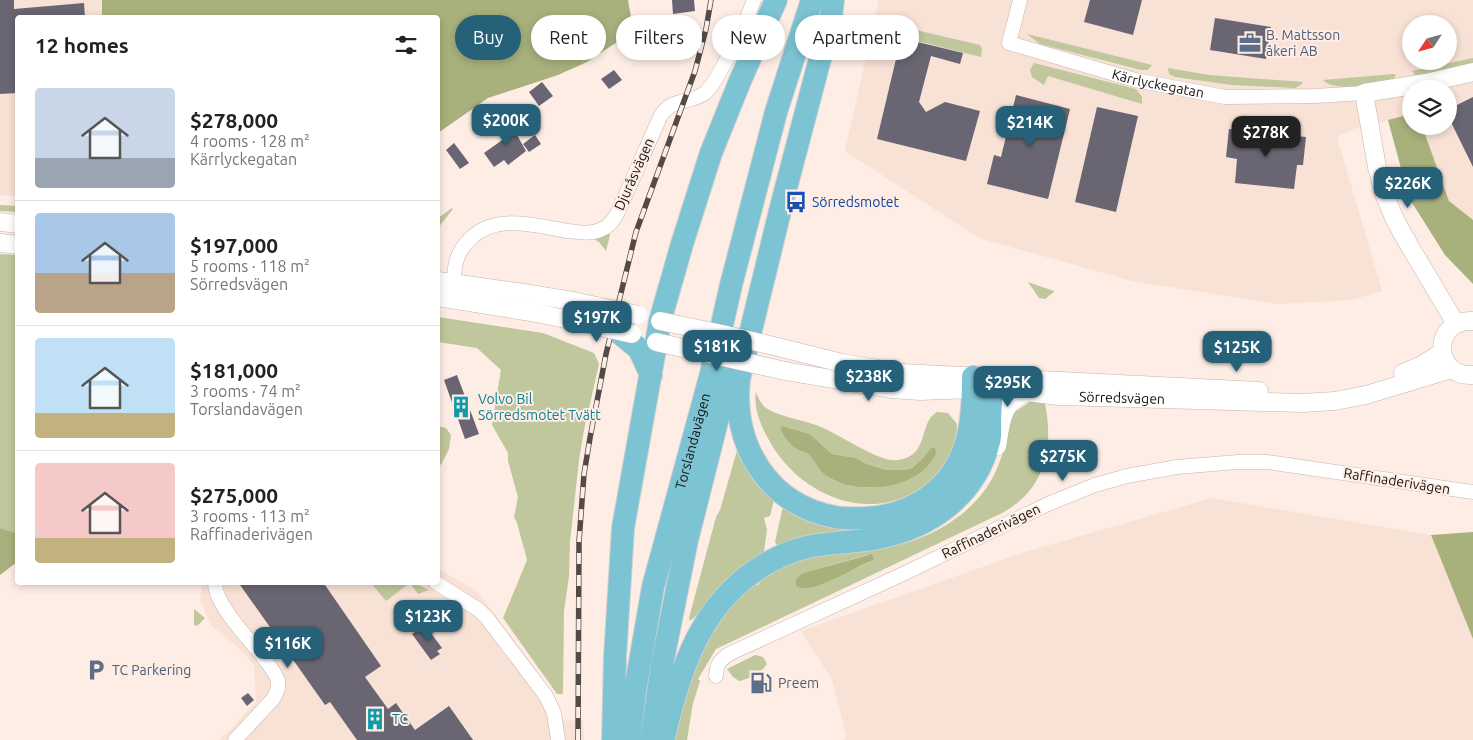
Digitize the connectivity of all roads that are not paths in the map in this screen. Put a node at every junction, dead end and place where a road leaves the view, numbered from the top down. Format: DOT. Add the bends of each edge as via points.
graph roads {
  1 [pos="754,0"];
  2 [pos="776,0"];
  3 [pos="812,0"];
  4 [pos="827,0"];
  5 [pos="833,0"];
  6 [pos="1020,0"];
  7 [pos="1473,72"];
  8 [pos="1364,93"];
  9 [pos="0,222"];
  10 [pos="15,224"];
  11 [pos="0,243"];
  12 [pos="15,244"];
  13 [pos="682,244"];
  14 [pos="446,282"];
  15 [pos="440,297"];
  16 [pos="638,315"];
  17 [pos="1464,322"];
  18 [pos="617,331"];
  19 [pos="658,331"];
  20 [pos="1442,352"];
  21 [pos="1452,369"];
  22 [pos="651,375"];
  23 [pos="1473,375"];
  24 [pos="982,384"];
  25 [pos="1026,392"];
  26 [pos="973,480"];
  27 [pos="1473,492"];
  28 [pos="440,585"];
  29 [pos="215,588"];
  30 [pos="716,676"];
  31 [pos="235,740"];
  32 [pos="558,740"];
  33 [pos="613,740"];
  34 [pos="629,740"];
  35 [pos="651,740"];
  36 [pos="664,740"];
  1 -- 14 [label="street, Djuråsvägen" via="711,86 698,97 671,104 661,115 611,223 603,229 582,233 516,223 490,226 478,231 464,245"];
  2 -- 13 [label="main road" via="724,119"];
  3 -- 34 [label="main road, Torslandavägen" via="776,112 711,374 653,588"];
  4 -- 35 [label="main road, Torslandavägen" via="798,98 687,540 663,658"];
  5 -- 24 [label="main road" via="832,17 739,379 739,417 744,436 766,477 801,506 837,518 890,515 910,509 927,498 952,472 960,460"];
  6 -- 8 [label="street, Kärrlyckegatan" via="1009,43 1135,80 1225,97"];
  7 -- 8 [label="street, Kärrlyckegatan" via="1426,84"];
  8 -- 17 [label="street" via="1385,196 1404,237"];
  9 -- 10 [label="street"];
  11 -- 12 [label="street"];
  13 -- 16 [label="main road" via="658,297"];
  13 -- 19 [label="main road"];
  14 -- 16 [label="street, Sörredsvägen, bridge" via="573,301"];
  15 -- 18 [label="street, Sörredsvägen, bridge" via="537,313"];
  16 -- 19 [label="street, Sörredsvägen"];
  17 -- 20 [label="street" via="1446,334"];
  18 -- 19 [label="street, Sörredsvägen, bridge"];
  18 -- 22 [label="main road" via="638,349"];
  19 -- 22 [label="main road"];
  19 -- 24 [label="street, Sörredsvägen, bridge" via="790,350 842,363"];
  19 -- 24 [label="street, Sörredsvägen, bridge" via="785,371 891,389 920,390"];
  20 -- 21 [label="street"];
  20 -- 24 [label="street, Sörredsvägen" via="1406,372 1371,383 1305,392"];
  21 -- 23 [label="street" via="1460,374"];
  21 -- 25 [label="street, Sörredsvägen" via="1366,395 1302,402 1059,396"];
  22 -- 33 [label="main road" via="622,528"];
  24 -- 25 [label="street, Sörredsvägen"];
  24 -- 26 [label="main road" via="990,441"];
  25 -- 26 [label="street" via="1007,406 996,451 983,473"];
  26 -- 36 [label="main road" via="950,506 902,532 808,546 788,553 743,580 703,625 693,644 676,688"];
  27 -- 30 [label="street, Raffinaderivägen" via="1267,462 1202,464 1127,476 1048,504 728,654 717,664"];
  28 -- 32 [label="street" via="487,618 546,696 554,713"];
  29 -- 31 [label="street" via="221,604 278,679 277,694"];
}
